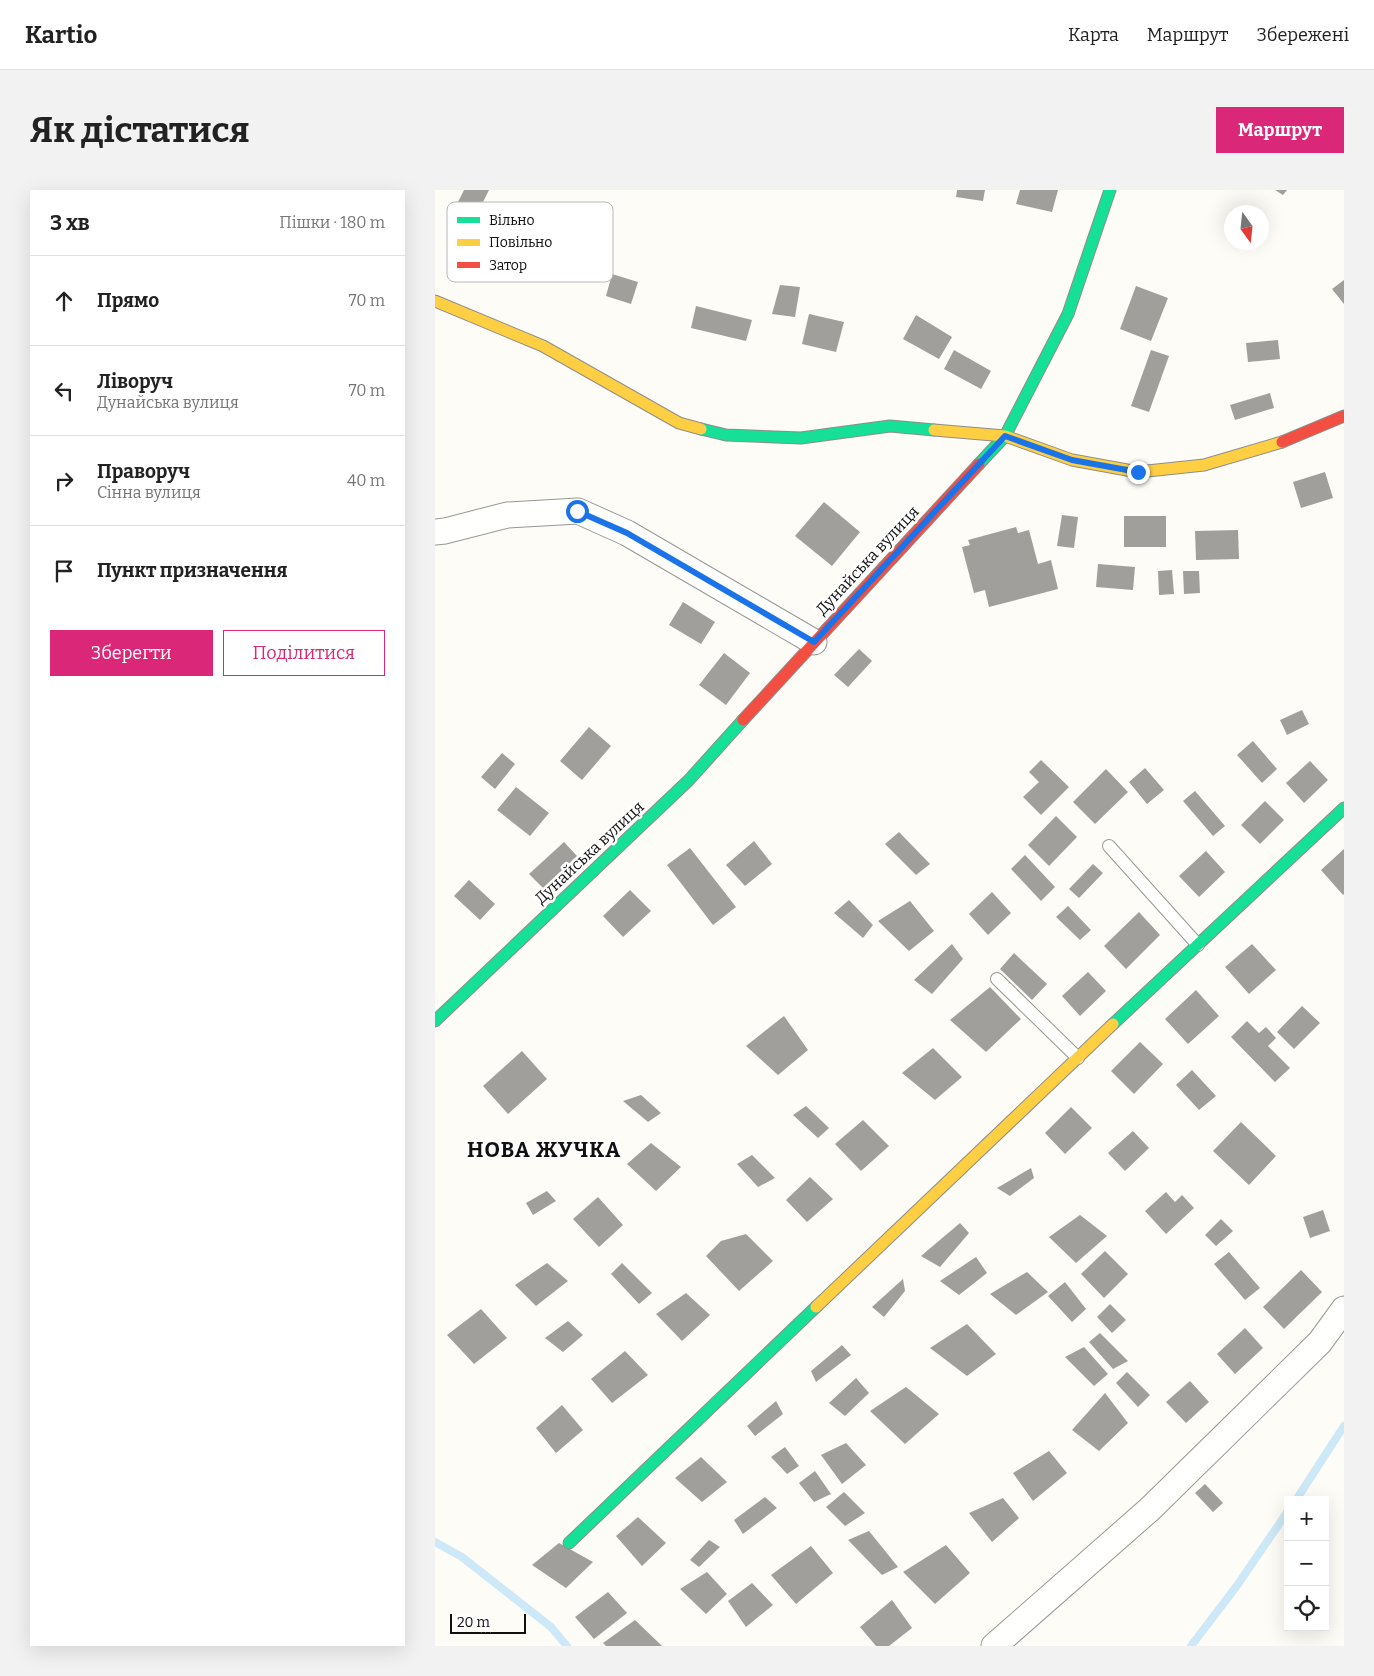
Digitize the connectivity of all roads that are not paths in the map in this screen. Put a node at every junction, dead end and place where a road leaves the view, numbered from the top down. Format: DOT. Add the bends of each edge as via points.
graph roads {
  1 [pos="1110,190"];
  2 [pos="435,301"];
  3 [pos="1344,416"];
  4 [pos="1005,436"];
  5 [pos="435,532"];
  6 [pos="814,642"];
  7 [pos="1344,808"];
  8 [pos="1109,846"];
  9 [pos="1198,945"];
  10 [pos="997,979"];
  11 [pos="435,1021"];
  12 [pos="1078,1058"];
  13 [pos="1344,1309"];
  14 [pos="569,1543"];
  15 [pos="994,1646"];
  1 -- 4 [label="street, Дунайська вулиця" via="1068,314"];
  2 -- 4 [label="street" via="543,346 679,423 727,436 801,438 890,426"];
  3 -- 4 [label="street" via="1267,448 1203,465 1138,472 1072,460"];
  4 -- 6 [label="street, Дунайська вулиця"];
  5 -- 6 [label="street" via="507,515 577,511 627,533"];
  6 -- 11 [label="street, Дунайська вулиця" via="689,780"];
  7 -- 9 [label="street"];
  8 -- 9 [label="lane"];
  9 -- 12 [label="street"];
  10 -- 12 [label="lane"];
  12 -- 14 [label="street"];
  13 -- 15 [label="street" via="1320,1342 1149,1509"];
}
